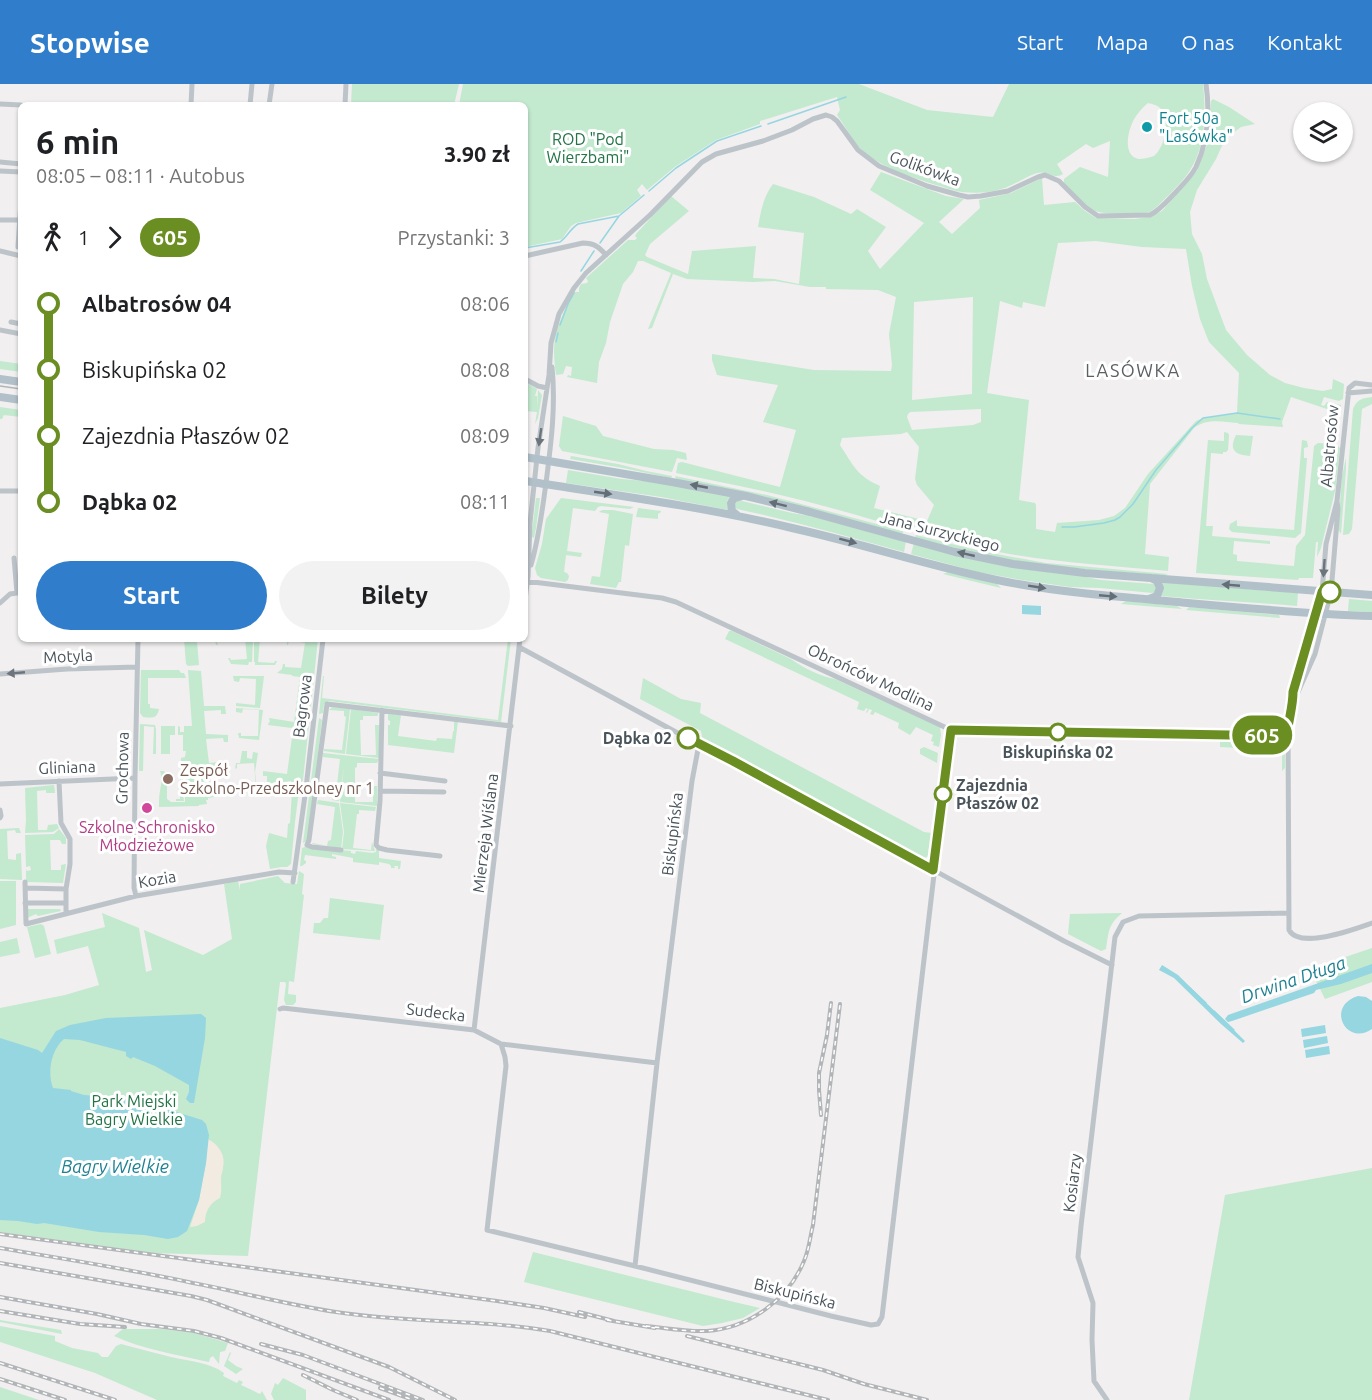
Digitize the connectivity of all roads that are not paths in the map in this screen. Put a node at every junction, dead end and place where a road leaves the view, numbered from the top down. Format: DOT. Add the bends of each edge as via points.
graph roads {
  1 [pos="192,84"];
  2 [pos="252,84"];
  3 [pos="272,84"];
  4 [pos="346,84"];
  5 [pos="1206,84"];
  6 [pos="191,102"];
  7 [pos="250,102"];
  8 [pos="269,102"];
  9 [pos="345,102"];
  10 [pos="0,104"];
  11 [pos="18,105"];
  12 [pos="0,162"];
  13 [pos="18,164"];
  14 [pos="0,171"];
  15 [pos="18,172"];
  16 [pos="0,220"];
  17 [pos="18,220"];
  18 [pos="0,251"];
  19 [pos="18,255"];
  20 [pos="528,255"];
  21 [pos="606,255"];
  22 [pos="10,322"];
  23 [pos="18,323"];
  24 [pos="0,330"];
  25 [pos="18,333"];
  26 [pos="551,361"];
  27 [pos="0,379"];
  28 [pos="553,379"];
  29 [pos="528,381"];
  30 [pos="18,382"];
  31 [pos="1372,385"];
  32 [pos="547,388"];
  33 [pos="1348,390"];
  34 [pos="1372,391"];
  35 [pos="0,397"];
  36 [pos="18,400"];
  37 [pos="554,405"];
  38 [pos="528,458"];
  39 [pos="537,459"];
  40 [pos="549,460"];
  41 [pos="528,482"];
  42 [pos="535,483"];
  43 [pos="546,484"];
  44 [pos="0,491"];
  45 [pos="18,491"];
  46 [pos="746,496"];
  47 [pos="740,516"];
  48 [pos="15,560"];
  49 [pos="528,560"];
  50 [pos="528,575"];
  51 [pos="1150,578"];
  52 [pos="528,579"];
  53 [pos="1326,592"];
  54 [pos="1372,596"];
  55 [pos="1146,599"];
  56 [pos="0,603"];
  57 [pos="1321,614"];
  58 [pos="1372,616"];
  59 [pos="138,642"];
  60 [pos="323,642"];
  61 [pos="520,642"];
  62 [pos="519,647"];
  63 [pos="137,667"];
  64 [pos="0,674"];
  65 [pos="1293,703"];
  66 [pos="382,710"];
  67 [pos="511,726"];
  68 [pos="951,730"];
  69 [pos="1287,736"];
  70 [pos="699,744"];
  71 [pos="380,773"];
  72 [pos="135,778"];
  73 [pos="434,779"];
  74 [pos="59,781"];
  75 [pos="445,781"];
  76 [pos="0,784"];
  77 [pos="380,791"];
  78 [pos="433,792"];
  79 [pos="444,792"];
  80 [pos="0,810"];
  81 [pos="0,818"];
  82 [pos="341,850"];
  83 [pos="440,856"];
  84 [pos="933,870"];
  85 [pos="295,873"];
  86 [pos="293,882"];
  87 [pos="66,889"];
  88 [pos="136,897"];
  89 [pos="25,903"];
  90 [pos="65,903"];
  91 [pos="1289,913"];
  92 [pos="66,914"];
  93 [pos="1372,923"];
  94 [pos="1112,965"];
  95 [pos="280,1010"];
  96 [pos="474,1030"];
  97 [pos="501,1044"];
  98 [pos="657,1063"];
  99 [pos="635,1266"];
  100 [pos="1107,1400"];
  1 -- 6 [label="street"];
  2 -- 7 [label="street"];
  3 -- 8 [label="street"];
  4 -- 9 [label="street"];
  5 -- 21 [label="street, Golikówka" via="1205,144 1195,169 1150,215 1098,216 1059,181 1045,176 1008,191 981,196 968,197 927,186 879,166 858,150 837,121 824,115 702,162"];
  10 -- 11 [label="street"];
  12 -- 13 [label="street"];
  14 -- 15 [label="street"];
  16 -- 17 [label="street"];
  18 -- 19 [label="street"];
  20 -- 21 [label="street" via="583,243 598,246"];
  21 -- 26 [label="street, Golikówka" via="574,288 559,314"];
  22 -- 23 [label="street"];
  24 -- 25 [label="street"];
  26 -- 28 [label="street, Golikówka"];
  26 -- 32 [label="street, Golikówka"];
  27 -- 30 [label="main road"];
  28 -- 32 [label="street, Golikówka"];
  28 -- 37 [label="street, Golikówka"];
  29 -- 32 [label="street"];
  31 -- 33 [label="street, Albatrosów" via="1355,382"];
  32 -- 37 [label="street, Golikówka"];
  32 -- 39 [label="street, Golikówka, one-way"];
  33 -- 34 [label="street, Albatrosów"];
  33 -- 53 [label="street, Albatrosów"];
  35 -- 36 [label="main road"];
  37 -- 40 [label="street, Golikówka"];
  38 -- 39 [label="main road, Jana Surzyckiego"];
  39 -- 40 [label="main road, Jana Surzyckiego"];
  39 -- 42 [label="street, Golikówka"];
  40 -- 43 [label="street, Golikówka"];
  46 -- 40 [label="main road, Jana Surzyckiego, one-way"];
  41 -- 42 [label="main road, Jana Surzyckiego"];
  42 -- 43 [label="main road, Jana Surzyckiego"];
  42 -- 49 [label="street"];
  43 -- 47 [label="main road, Jana Surzyckiego, one-way"];
  43 -- 50 [label="street" via="539,536"];
  44 -- 45 [label="street"];
  46 -- 47 [label="main road" via="736,497 731,503 732,511"];
  51 -- 46 [label="main road, Jana Surzyckiego, one-way" via="990,559"];
  47 -- 55 [label="main road, Jana Surzyckiego, one-way" via="993,579"];
  48 -- 56 [label="street" via="17,593"];
  53 -- 51 [label="main road, Jana Surzyckiego, one-way"];
  51 -- 55 [label="main road" via="1157,581 1160,590 1155,597"];
  52 -- 68 [label="street, Obrońców Modlina" via="676,602"];
  53 -- 54 [label="main road, Jana Surzyckiego"];
  53 -- 57 [label="street, Albatrosów"];
  53 -- 57 [label="street, Albatrosów"];
  55 -- 57 [label="main road, Jana Surzyckiego"];
  57 -- 58 [label="main road, Jana Surzyckiego"];
  57 -- 65 [label="street" via="1293,692"];
  57 -- 65 [label="street" via="1315,654"];
  59 -- 63 [label="street, Grochowa"];
  60 -- 85 [label="street, Bagrowa"];
  61 -- 62 [label="street, Mierzeja Wiślana"];
  62 -- 67 [label="street, Mierzeja Wiślana"];
  62 -- 70 [label="street"];
  63 -- 64 [label="street, Motyla, one-way"];
  63 -- 72 [label="street, Grochowa"];
  65 -- 69 [label="street"];
  66 -- 67 [label="street"];
  66 -- 71 [label="street"];
  66 -- 82 [label="street" via="327,704 307,845"];
  67 -- 96 [label="street, Mierzeja Wiślana"];
  68 -- 69 [label="street, Obrońców Modlina"];
  68 -- 84 [label="street, Biskupińska"];
  69 -- 91 [label="street"];
  70 -- 84 [label="street"];
  70 -- 98 [label="street, Biskupińska"];
  71 -- 73 [label="street"];
  71 -- 77 [label="street"];
  72 -- 74 [label="street, Gliniana"];
  72 -- 88 [label="street, Grochowa"];
  73 -- 75 [label="street"];
  73 -- 78 [label="street"];
  74 -- 76 [label="street, Gliniana"];
  74 -- 87 [label="street" via="61,823 69,835"];
  77 -- 78 [label="street"];
  77 -- 83 [label="street" via="376,845 387,850"];
  78 -- 79 [label="street"];
  80 -- 81 [label="street"];
  84 -- 94 [label="street"];
  84 -- 99 [label="street, Biskupińska" via="882,1317 878,1324 831,1316"];
  85 -- 86 [label="street, Bagrowa"];
  85 -- 88 [label="street, Kozia" via="279,872"];
  87 -- 89 [label="street" via="25,885"];
  87 -- 90 [label="street"];
  88 -- 92 [label="street, Kozia"];
  89 -- 90 [label="street"];
  89 -- 92 [label="street, Kozia" via="26,924"];
  90 -- 92 [label="street"];
  91 -- 93 [label="street" via="1290,932 1298,937 1331,936"];
  91 -- 94 [label="street, Kosiarzy" via="1139,916 1123,921 1115,937"];
  94 -- 100 [label="street, Kosiarzy" via="1078,1257 1093,1303 1094,1381"];
  95 -- 96 [label="street, Sudecka"];
  96 -- 97 [label="street, Sudecka"];
  97 -- 98 [label="street, Sudecka"];
  97 -- 99 [label="street" via="506,1066 487,1230"];
  98 -- 99 [label="street, Biskupińska"];
}
